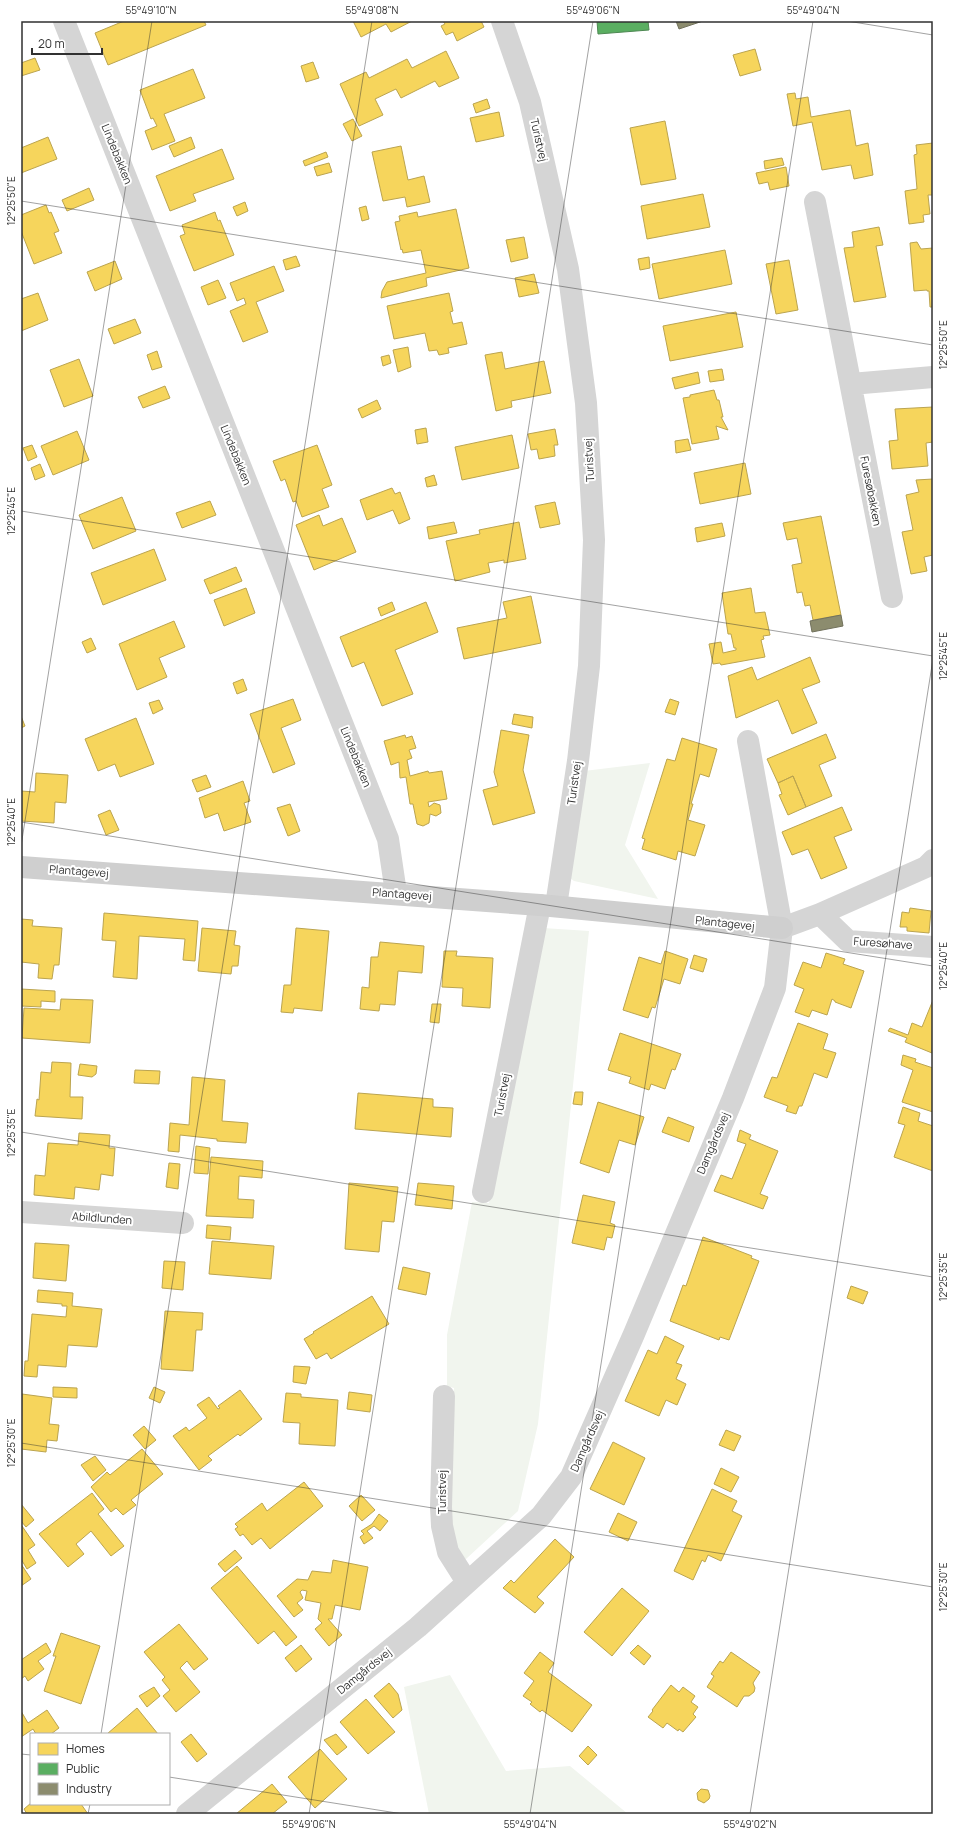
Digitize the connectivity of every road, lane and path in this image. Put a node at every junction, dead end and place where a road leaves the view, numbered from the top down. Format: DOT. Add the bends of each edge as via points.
graph roads {
  1 [pos="64,21"];
  2 [pos="502,21"];
  3 [pos="815,202"];
  4 [pos="933,377"];
  5 [pos="851,384"];
  6 [pos="892,597"];
  7 [pos="748,741"];
  8 [pos="933,860"];
  9 [pos="21,867"];
  10 [pos="396,893"];
  11 [pos="548,905"];
  12 [pos="820,914"];
  13 [pos="782,928"];
  14 [pos="933,947"];
  15 [pos="483,1192"];
  16 [pos="21,1212"];
  17 [pos="183,1223"];
  18 [pos="444,1396"];
  19 [pos="467,1582"];
  20 [pos="187,1814"];
  1 -- 10 [label="street, Lindebakken" via="388,839"];
  2 -- 11 [label="street, Turistvej" via="530,102 568,269 587,410 594,540 588,666 578,761"];
  3 -- 5 [label="street, Furesøbakken"];
  4 -- 5 [label="street"];
  5 -- 6 [label="street, Furesøbakken"];
  7 -- 13 [label="street"];
  8 -- 12 [label="street, Plantagevej" via="926,867"];
  9 -- 10 [label="street, Plantagevej"];
  10 -- 11 [label="street, Plantagevej"];
  11 -- 13 [label="street, Plantagevej"];
  11 -- 15 [label="street, Turistvej"];
  12 -- 13 [label="street, Plantagevej"];
  12 -- 14 [label="street, Furesøhave" via="848,941"];
  13 -- 19 [label="street, Damgårdsvej" via="775,988 733,1098 571,1477 540,1516"];
  16 -- 17 [label="street, Abildlunden"];
  18 -- 19 [label="street, Turistvej" via="442,1526 448,1552"];
  19 -- 20 [label="street, Damgårdsvej" via="418,1627"];
}
